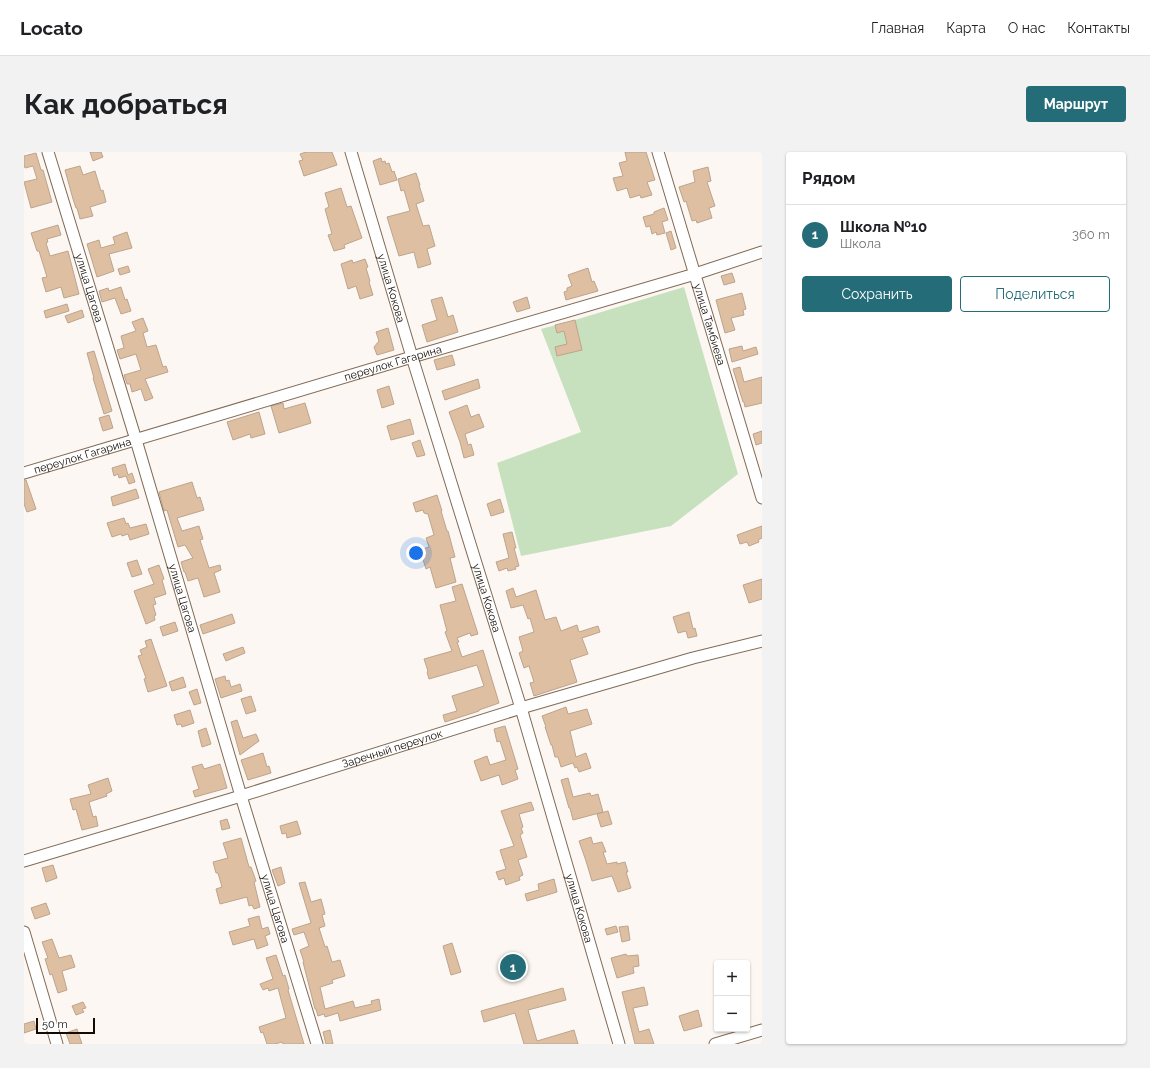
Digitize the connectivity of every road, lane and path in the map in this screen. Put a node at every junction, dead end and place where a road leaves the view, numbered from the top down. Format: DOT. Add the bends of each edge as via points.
graph roads {
  1 [pos="48,152"];
  2 [pos="351,152"];
  3 [pos="658,152"];
  4 [pos="762,252"];
  5 [pos="695,274"];
  6 [pos="412,357"];
  7 [pos="136,440"];
  8 [pos="24,474"];
  9 [pos="762,498"];
  10 [pos="762,641"];
  11 [pos="521,708"];
  12 [pos="241,796"];
  13 [pos="24,861"];
  14 [pos="24,932"];
  15 [pos="762,1030"];
  16 [pos="57,1044"];
  17 [pos="317,1044"];
  18 [pos="619,1044"];
  19 [pos="715,1044"];
  1 -- 7 [label="street, улица Цагова"];
  2 -- 6 [label="street, улица Кокова"];
  3 -- 5 [label="street, улица Тамбиева"];
  4 -- 5 [label="street, переулок Гагарина"];
  5 -- 6 [label="street, переулок Гагарина"];
  5 -- 9 [label="street, улица Тамбиева"];
  6 -- 7 [label="street, переулок Гагарина"];
  6 -- 11 [label="street, улица Кокова"];
  7 -- 8 [label="street, переулок Гагарина"];
  7 -- 12 [label="street, улица Цагова"];
  10 -- 11 [label="street, Заречный переулок" via="693,658"];
  11 -- 12 [label="street, Заречный переулок"];
  11 -- 18 [label="street, улица Кокова"];
  12 -- 13 [label="street, Заречный переулок"];
  12 -- 17 [label="street, улица Цагова"];
  14 -- 16 [label="street"];
  15 -- 19 [label="street"];
}
